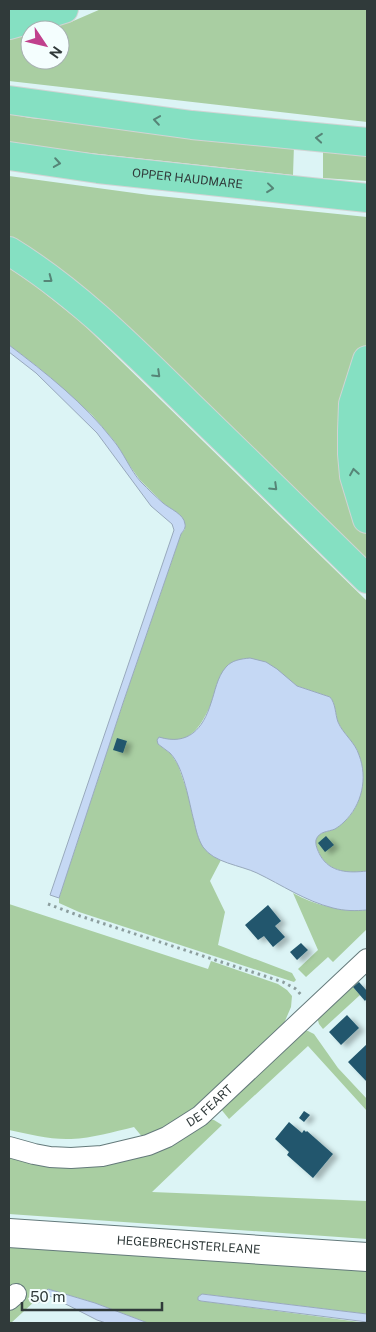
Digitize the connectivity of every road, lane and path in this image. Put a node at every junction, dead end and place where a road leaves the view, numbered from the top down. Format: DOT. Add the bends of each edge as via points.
graph roads {
  1 [pos="64,9"];
  2 [pos="9,25"];
  3 [pos="9,100"];
  4 [pos="367,142"];
  5 [pos="9,156"];
  6 [pos="367,198"];
  7 [pos="9,251"];
  8 [pos="367,360"];
  9 [pos="367,519"];
  10 [pos="367,579"];
  11 [pos="48,904"];
  12 [pos="367,959"];
  13 [pos="315,1009"];
  14 [pos="9,1147"];
  15 [pos="9,1233"];
  16 [pos="367,1258"];
  1 -- 2 [label="highway"];
  4 -- 3 [label="highway, one-way" via="192,125"];
  5 -- 6 [label="highway, OPPER HAUDMARE, one-way" via="98,169"];
  7 -- 10 [label="highway, one-way" via="65,291 122,340"];
  9 -- 8 [label="highway, one-way" via="354,476 352,454 353,404"];
  11 -- 13 [label="path" via="283,982 296,989"];
  12 -- 13 [label="street, DE FEART"];
  13 -- 14 [label="street, DE FEART" via="200,1116 167,1137 139,1148 102,1156 71,1158 34,1154"];
  15 -- 16 [label="street, HEGEBRECHSTERLEANE"];
}
